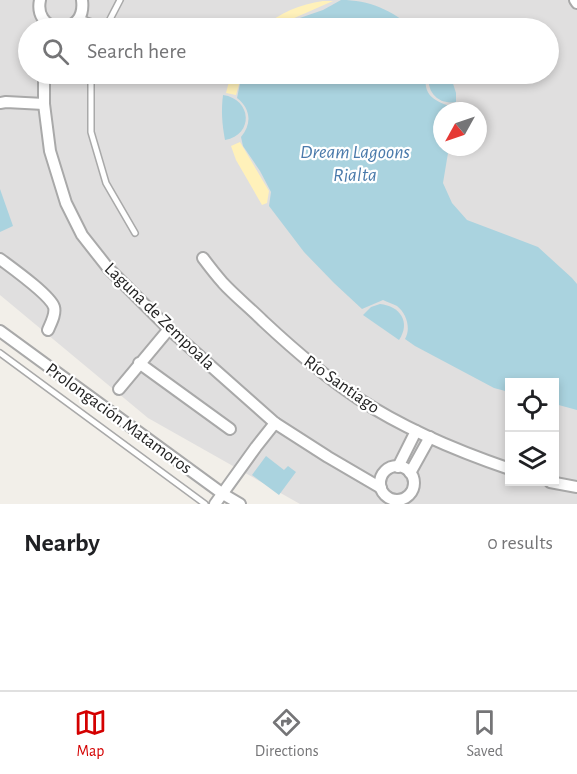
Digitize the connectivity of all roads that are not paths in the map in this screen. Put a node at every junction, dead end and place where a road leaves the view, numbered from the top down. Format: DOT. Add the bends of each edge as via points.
graph roads {
  1 [pos="40,0"];
  2 [pos="82,0"];
  3 [pos="120,0"];
  4 [pos="43,18"];
  5 [pos="80,18"];
  6 [pos="111,18"];
  7 [pos="44,84"];
  8 [pos="91,84"];
  9 [pos="0,103"];
  10 [pos="44,104"];
  11 [pos="135,233"];
  12 [pos="203,258"];
  13 [pos="0,259"];
  14 [pos="169,329"];
  15 [pos="48,330"];
  16 [pos="0,331"];
  17 [pos="0,353"];
  18 [pos="139,363"];
  19 [pos="119,389"];
  20 [pos="275,423"];
  21 [pos="230,429"];
  22 [pos="416,431"];
  23 [pos="430,438"];
  24 [pos="398,467"];
  25 [pos="505,467"];
  26 [pos="410,473"];
  27 [pos="559,484"];
  28 [pos="577,487"];
  29 [pos="381,488"];
  30 [pos="223,494"];
  31 [pos="405,498"];
  32 [pos="205,504"];
  33 [pos="215,504"];
  34 [pos="240,504"];
  35 [pos="416,504"];
  1 -- 4 [label="street"];
  2 -- 5 [label="street"];
  3 -- 6 [label="lane"];
  7 -- 10 [label="street, Laguna de Zempoala"];
  8 -- 11 [label="lane" via="91,132 106,183"];
  9 -- 10 [label="street"];
  10 -- 14 [label="street, Laguna de Zempoala" via="50,151 66,203 82,235 108,268"];
  12 -- 22 [label="street, Río Santiago" via="223,283 288,345 360,399"];
  13 -- 15 [label="street" via="53,305"];
  14 -- 18 [label="street"];
  14 -- 20 [label="street, Laguna de Zempoala"];
  16 -- 30 [label="street, Prolongación Matamoros"];
  17 -- 32 [label="lane"];
  18 -- 19 [label="street"];
  18 -- 21 [label="street"];
  20 -- 29 [label="street, Laguna de Zempoala"];
  20 -- 30 [label="street"];
  22 -- 23 [label="street, Río Santiago"];
  22 -- 24 [label="street"];
  23 -- 25 [label="street, Río Santiago"];
  23 -- 26 [label="street"];
  24 -- 26 [label="street"];
  24 -- 29 [label="street" via="384,472"];
  26 -- 31 [label="street" via="414,484"];
  27 -- 28 [label="street"];
  29 -- 31 [label="street" via="393,500"];
  30 -- 33 [label="street"];
  30 -- 34 [label="street, Prolongación Matamoros"];
  31 -- 35 [label="street"];
}
